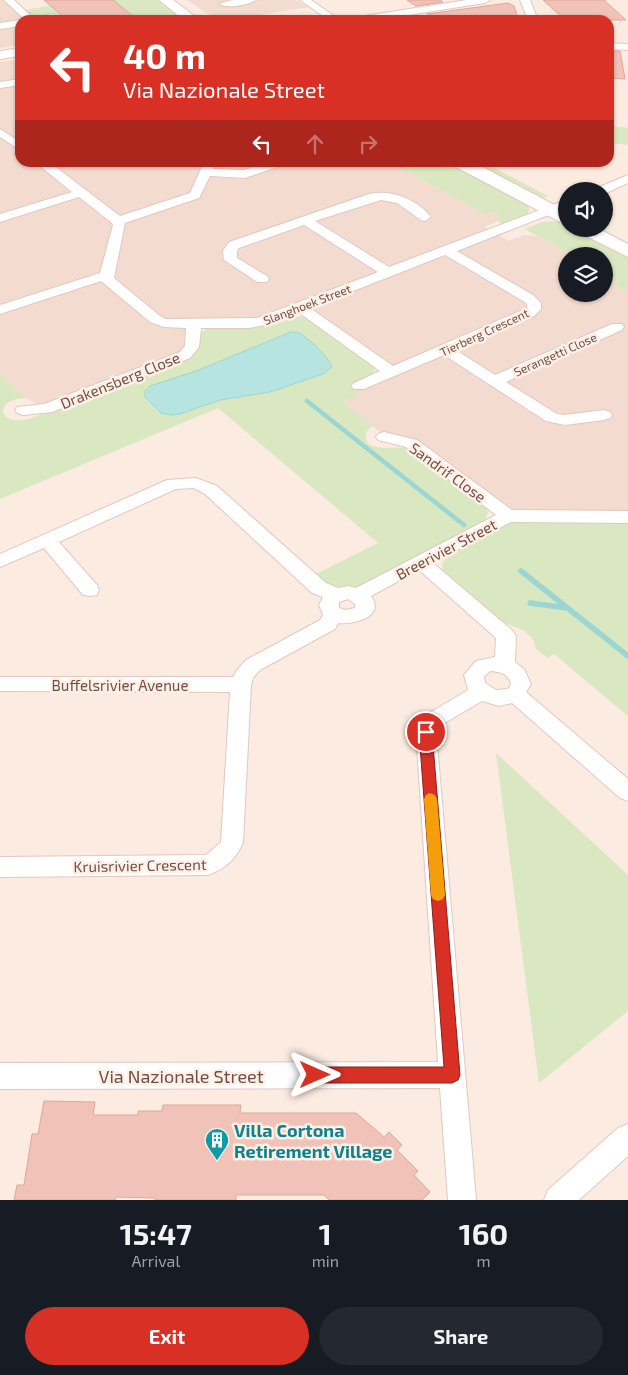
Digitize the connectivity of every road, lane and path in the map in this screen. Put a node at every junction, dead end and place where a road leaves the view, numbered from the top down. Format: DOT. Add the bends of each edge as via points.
graph roads {
  1 [pos="9,0"];
  2 [pos="165,0"];
  3 [pos="251,0"];
  4 [pos="305,0"];
  5 [pos="485,0"];
  6 [pos="525,0"];
  7 [pos="224,4"];
  8 [pos="26,15"];
  9 [pos="186,15"];
  10 [pos="328,15"];
  11 [pos="390,15"];
  12 [pos="531,15"];
  13 [pos="15,24"];
  14 [pos="0,26"];
  15 [pos="614,46"];
  16 [pos="628,47"];
  17 [pos="15,53"];
  18 [pos="0,55"];
  19 [pos="15,83"];
  20 [pos="0,85"];
  21 [pos="0,132"];
  22 [pos="15,143"];
  23 [pos="47,167"];
  24 [pos="208,167"];
  25 [pos="269,167"];
  26 [pos="470,167"];
  27 [pos="628,179"];
  28 [pos="613,186"];
  29 [pos="81,193"];
  30 [pos="558,210"];
  31 [pos="558,212"];
  32 [pos="0,218"];
  33 [pos="425,218"];
  34 [pos="306,220"];
  35 [pos="118,221"];
  36 [pos="601,237"];
  37 [pos="448,251"];
  38 [pos="628,251"];
  39 [pos="387,272"];
  40 [pos="106,275"];
  41 [pos="262,279"];
  42 [pos="300,307"];
  43 [pos="0,310"];
  44 [pos="194,324"];
  45 [pos="617,327"];
  46 [pos="446,350"];
  47 [pos="391,372"];
  48 [pos="494,381"];
  49 [pos="359,386"];
  50 [pos="23,410"];
  51 [pos="604,415"];
  52 [pos="384,436"];
  53 [pos="508,516"];
  54 [pos="628,517"];
  55 [pos="46,540"];
  56 [pos="0,561"];
  57 [pos="421,562"];
  58 [pos="90,590"];
  59 [pos="334,604"];
  60 [pos="505,666"];
  61 [pos="0,684"];
  62 [pos="241,685"];
  63 [pos="481,692"];
  64 [pos="515,694"];
  65 [pos="628,792"];
  66 [pos="0,867"];
  67 [pos="452,1075"];
  68 [pos="0,1076"];
  69 [pos="628,1138"];
  70 [pos="462,1200"];
  71 [pos="558,1200"];
  1 -- 8 [label="street"];
  2 -- 9 [label="street"];
  3 -- 7 [label="street"];
  4 -- 10 [label="street"];
  5 -- 11 [label="street"];
  6 -- 12 [label="street"];
  13 -- 14 [label="street"];
  15 -- 16 [label="street"];
  17 -- 18 [label="street"];
  19 -- 20 [label="street"];
  21 -- 22 [label="street"];
  23 -- 29 [label="street"];
  24 -- 25 [label="street" via="245,174"];
  24 -- 35 [label="street" via="193,196"];
  26 -- 30 [label="street"];
  27 -- 28 [label="street"];
  29 -- 32 [label="street"];
  29 -- 35 [label="street"];
  31 -- 37 [label="street, Slanghoek Street"];
  33 -- 34 [label="street" via="399,198 385,196 368,198"];
  34 -- 39 [label="street"];
  34 -- 41 [label="street" via="232,248 232,261"];
  35 -- 40 [label="street"];
  36 -- 38 [label="street"];
  37 -- 39 [label="street, Slanghoek Street"];
  37 -- 46 [label="street, Tierberg Crescent" via="528,298 534,306 529,313"];
  39 -- 42 [label="street, Slanghoek Street"];
  40 -- 43 [label="street"];
  40 -- 44 [label="street, Slanghoek Street" via="111,284 159,321"];
  42 -- 44 [label="street, Slanghoek Street" via="253,324"];
  42 -- 47 [label="street"];
  44 -- 50 [label="street, Drakensberg Close" via="192,347 185,355 46,409"];
  45 -- 48 [label="street, Serangetti Close"];
  46 -- 47 [label="street, Tierberg Crescent"];
  46 -- 48 [label="street, Serangetti Close"];
  47 -- 49 [label="street, Tierberg Crescent"];
  48 -- 51 [label="street, Serangetti Close" via="552,418 565,420"];
  52 -- 53 [label="street, Sandrif Close" via="411,443"];
  53 -- 54 [label="street, Breerivier Street"];
  53 -- 57 [label="street, Breerivier Street"];
  55 -- 56 [label="street"];
  55 -- 58 [label="street"];
  55 -- 59 [label="street" via="173,484 196,483 211,490"];
  57 -- 59 [label="street, Breerivier Street" via="358,595 347,592"];
  57 -- 60 [label="street" via="506,636"];
  59 -- 62 [label="street" via="328,624 253,665 244,675"];
  60 -- 63 [label="street" via="490,664 478,670 474,680"];
  60 -- 64 [label="street" via="520,678"];
  61 -- 62 [label="street, Buffelsrivier Avenue"];
  62 -- 66 [label="street, Kruisrivier Crescent" via="232,843 219,861 208,865"];
  63 -- 64 [label="street" via="494,698"];
  63 -- 67 [label="street" via="435,718 426,732"];
  64 -- 65 [label="street"];
  67 -- 68 [label="street, Via Nazionale Street"];
  67 -- 70 [label="street"];
  69 -- 71 [label="street"];
}
